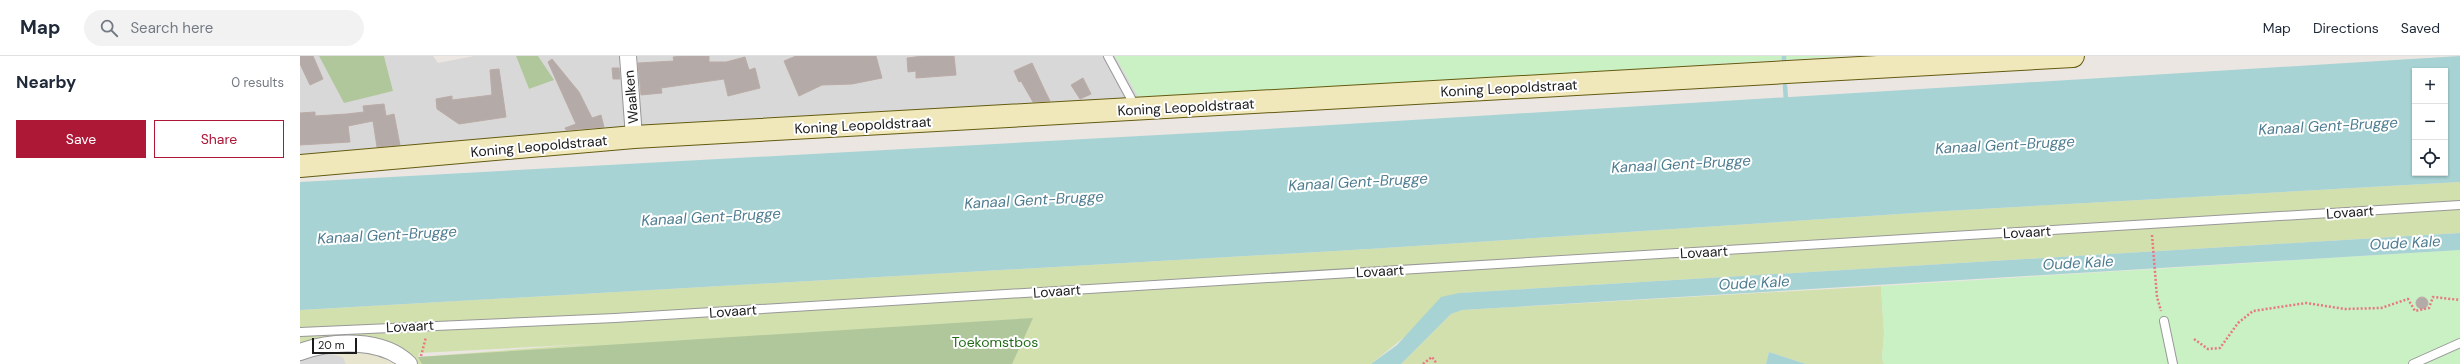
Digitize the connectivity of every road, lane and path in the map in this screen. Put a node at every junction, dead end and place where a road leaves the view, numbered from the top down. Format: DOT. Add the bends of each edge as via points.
graph roads {
  1 [pos="628,56"];
  2 [pos="1108,56"];
  3 [pos="2073,56"];
  4 [pos="1137,110"];
  5 [pos="634,137"];
  6 [pos="300,166"];
  7 [pos="2460,206"];
  8 [pos="2153,249"];
  9 [pos="2460,300"];
  10 [pos="2164,321"];
  11 [pos="430,325"];
  12 [pos="300,332"];
  13 [pos="2194,339"];
  14 [pos="2460,343"];
  15 [pos="300,352"];
  16 [pos="414,361"];
  17 [pos="1423,364"];
  18 [pos="1437,364"];
  19 [pos="2173,364"];
  20 [pos="2413,364"];
  1 -- 5 [label="street, Waalken"];
  2 -- 4 [label="lane"];
  3 -- 4 [label="street, Koning Leopoldstraat"];
  4 -- 5 [label="street, Koning Leopoldstraat"];
  5 -- 6 [label="street, Koning Leopoldstraat"];
  7 -- 11 [label="lane, Lovaart" via="614,318"];
  8 -- 10 [label="path" via="2157,297"];
  9 -- 13 [label="path" via="2433,297 2429,308 2415,311 2408,299 2381,308 2345,309 2306,303 2253,311 2238,323 2220,348 2208,349"];
  10 -- 19 [label="lane"];
  11 -- 12 [label="lane, Lovaart"];
  11 -- 16 [label="path"];
  14 -- 20 [label="lane"];
  15 -- 16 [label="street" via="323,346 353,344 390,351"];
  17 -- 18 [label="path" via="1432,357"];
}
